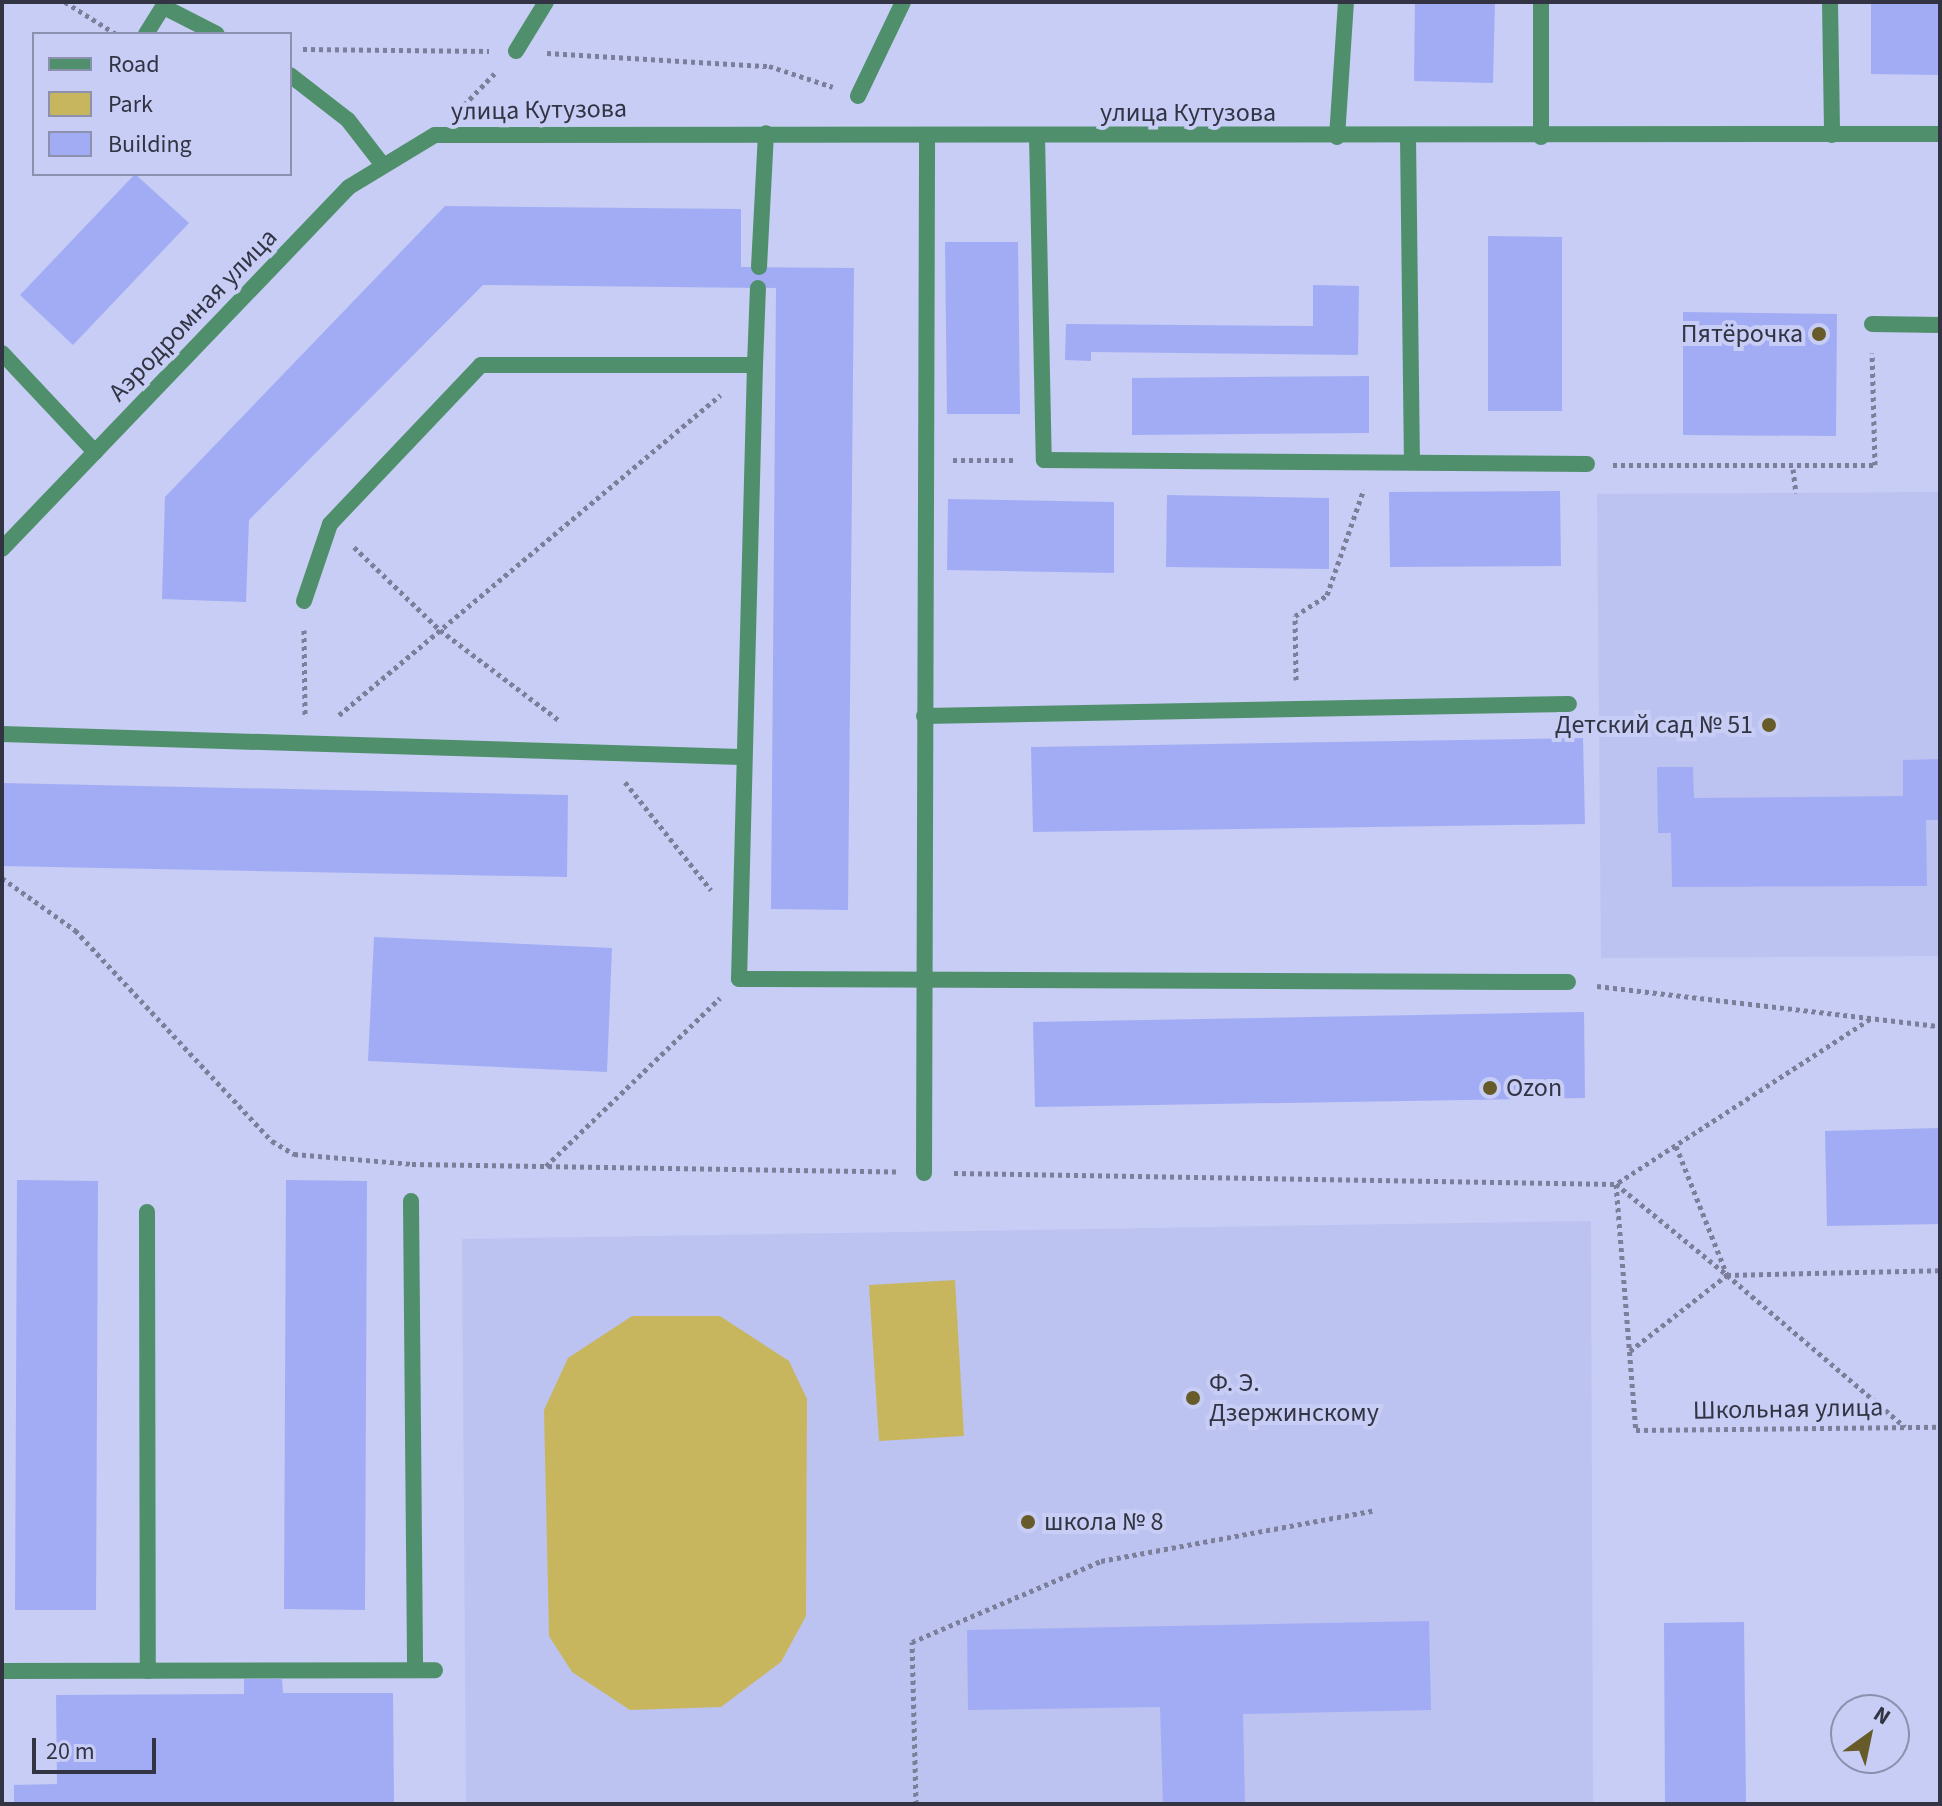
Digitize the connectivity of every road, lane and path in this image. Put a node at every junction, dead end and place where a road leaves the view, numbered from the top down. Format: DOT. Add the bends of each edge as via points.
graph roads {
  1 [pos="65,2"];
  2 [pos="546,2"];
  3 [pos="903,2"];
  4 [pos="1346,2"];
  5 [pos="1541,2"];
  6 [pos="1830,2"];
  7 [pos="165,4"];
  8 [pos="113,32"];
  9 [pos="147,32"];
  10 [pos="214,32"];
  11 [pos="292,49"];
  12 [pos="516,51"];
  13 [pos="292,77"];
  14 [pos="858,96"];
  15 [pos="766,133"];
  16 [pos="1940,134"];
  17 [pos="435,135"];
  18 [pos="1832,135"];
  19 [pos="1037,136"];
  20 [pos="927,137"];
  21 [pos="1337,137"];
  22 [pos="1408,137"];
  23 [pos="1541,137"];
  24 [pos="382,164"];
  25 [pos="759,267"];
  26 [pos="758,288"];
  27 [pos="1872,324"];
  28 [pos="1940,325"];
  29 [pos="2,353"];
  30 [pos="755,365"];
  31 [pos="95,452"];
  32 [pos="926,460"];
  33 [pos="1044,460"];
  34 [pos="1374,462"];
  35 [pos="1412,462"];
  36 [pos="1587,464"];
  37 [pos="1793,469"];
  38 [pos="1796,493"];
  39 [pos="330,524"];
  40 [pos="2,549"];
  41 [pos="304,601"];
  42 [pos="440,630"];
  43 [pos="1569,704"];
  44 [pos="1296,709"];
  45 [pos="924,716"];
  46 [pos="2,734"];
  47 [pos="305,744"];
  48 [pos="601,753"];
  49 [pos="741,757"];
  50 [pos="739,925"];
  51 [pos="739,979"];
  52 [pos="924,981"];
  53 [pos="1568,982"];
  54 [pos="1870,1019"];
  55 [pos="1940,1026"];
  56 [pos="1676,1146"];
  57 [pos="545,1166"];
  58 [pos="924,1173"];
  59 [pos="411,1201"];
  60 [pos="147,1212"];
  61 [pos="1727,1275"];
  62 [pos="1629,1351"];
  63 [pos="1906,1427"];
  64 [pos="1940,1427"];
  65 [pos="1372,1511"];
  66 [pos="415,1670"];
  67 [pos="435,1670"];
  68 [pos="2,1671"];
  69 [pos="148,1671"];
  70 [pos="916,1804"];
  1 -- 8 [label="path"];
  2 -- 12 [label="street"];
  3 -- 14 [label="street"];
  4 -- 21 [label="street"];
  5 -- 23 [label="street"];
  6 -- 18 [label="street"];
  7 -- 9 [label="street"];
  7 -- 10 [label="street"];
  11 -- 12 [label="path"];
  12 -- 14 [label="path" via="769,66"];
  12 -- 17 [label="path"];
  13 -- 24 [label="street" via="348,120"];
  15 -- 17 [label="street, улица Кутузова"];
  15 -- 20 [label="street, улица Кутузова"];
  15 -- 25 [label="street"];
  16 -- 18 [label="street, улица Кутузова"];
  17 -- 24 [label="street, Аэродромная улица"];
  18 -- 23 [label="street, улица Кутузова"];
  19 -- 20 [label="street, улица Кутузова"];
  19 -- 21 [label="street, улица Кутузова"];
  19 -- 33 [label="street"];
  20 -- 32 [label="street"];
  21 -- 22 [label="street, улица Кутузова"];
  22 -- 23 [label="street, улица Кутузова"];
  22 -- 35 [label="street"];
  24 -- 31 [label="street, Аэродромная улица" via="349,187"];
  26 -- 30 [label="street"];
  27 -- 28 [label="street"];
  27 -- 37 [label="path" via="1875,465"];
  29 -- 31 [label="street"];
  30 -- 39 [label="street" via="481,365"];
  30 -- 42 [label="path"];
  30 -- 49 [label="street"];
  31 -- 40 [label="street, Аэродромная улица"];
  32 -- 33 [label="path"];
  32 -- 45 [label="street"];
  33 -- 34 [label="street"];
  34 -- 35 [label="street"];
  34 -- 44 [label="path" via="1327,595 1295,616"];
  35 -- 36 [label="street"];
  36 -- 37 [label="path"];
  37 -- 38 [label="path"];
  39 -- 41 [label="street"];
  39 -- 42 [label="path"];
  41 -- 47 [label="path"];
  42 -- 47 [label="path"];
  42 -- 48 [label="path"];
  43 -- 44 [label="street"];
  44 -- 45 [label="street"];
  45 -- 52 [label="street"];
  46 -- 47 [label="street"];
  47 -- 48 [label="street"];
  48 -- 49 [label="street"];
  48 -- 50 [label="path"];
  49 -- 50 [label="street"];
  50 -- 51 [label="street"];
  51 -- 52 [label="street"];
  51 -- 57 [label="path"];
  52 -- 53 [label="street"];
  52 -- 58 [label="street"];
  53 -- 54 [label="path"];
  54 -- 55 [label="path"];
  54 -- 56 [label="path"];
  56 -- 61 [label="path"];
  56 -- 62 [label="path" via="1616,1184"];
  59 -- 66 [label="street"];
  60 -- 69 [label="street"];
  61 -- 62 [label="path"];
  61 -- 63 [label="path"];
  62 -- 63 [label="path, Школьная улица" via="1636,1430"];
  63 -- 64 [label="path, Школьная улица"];
  65 -- 70 [label="path" via="1101,1561 912,1642"];
  66 -- 67 [label="street"];
  66 -- 69 [label="street"];
  68 -- 69 [label="street"];
}
